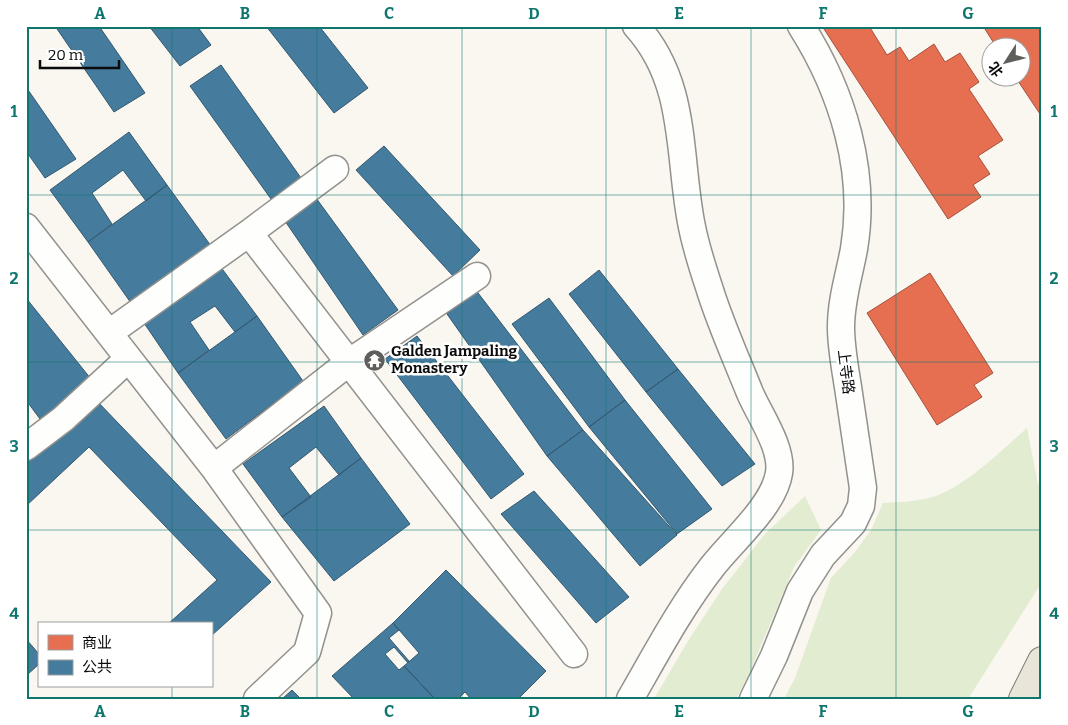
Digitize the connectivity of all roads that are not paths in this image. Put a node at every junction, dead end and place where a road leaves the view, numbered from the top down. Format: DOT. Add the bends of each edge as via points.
graph roads {
  1 [pos="636,26"];
  2 [pos="801,26"];
  3 [pos="335,169"];
  4 [pos="26,227"];
  5 [pos="249,233"];
  6 [pos="477,276"];
  7 [pos="109,333"];
  8 [pos="128,359"];
  9 [pos="348,363"];
  10 [pos="26,447"];
  11 [pos="214,468"];
  12 [pos="574,654"];
  13 [pos="1042,661"];
  14 [pos="257,699"];
  15 [pos="630,699"];
  16 [pos="753,699"];
  17 [pos="1023,699"];
  1 -- 15 [label="street" via="660,60 670,85 698,251 719,316 779,456 780,473 772,495 712,567 676,619"];
  2 -- 16 [label="street, 上寺路" via="827,72 841,106 857,180 854,249 844,291 841,328 863,488 861,506 853,522 823,555 800,591"];
  3 -- 5 [label="street"];
  4 -- 7 [label="street"];
  5 -- 7 [label="street"];
  5 -- 9 [label="street"];
  6 -- 9 [label="street"];
  7 -- 8 [label="street"];
  8 -- 10 [label="street"];
  8 -- 11 [label="street"];
  9 -- 11 [label="street"];
  9 -- 12 [label="street"];
  11 -- 14 [label="street" via="318,613 307,652"];
  13 -- 17 [label="main road"];
}
